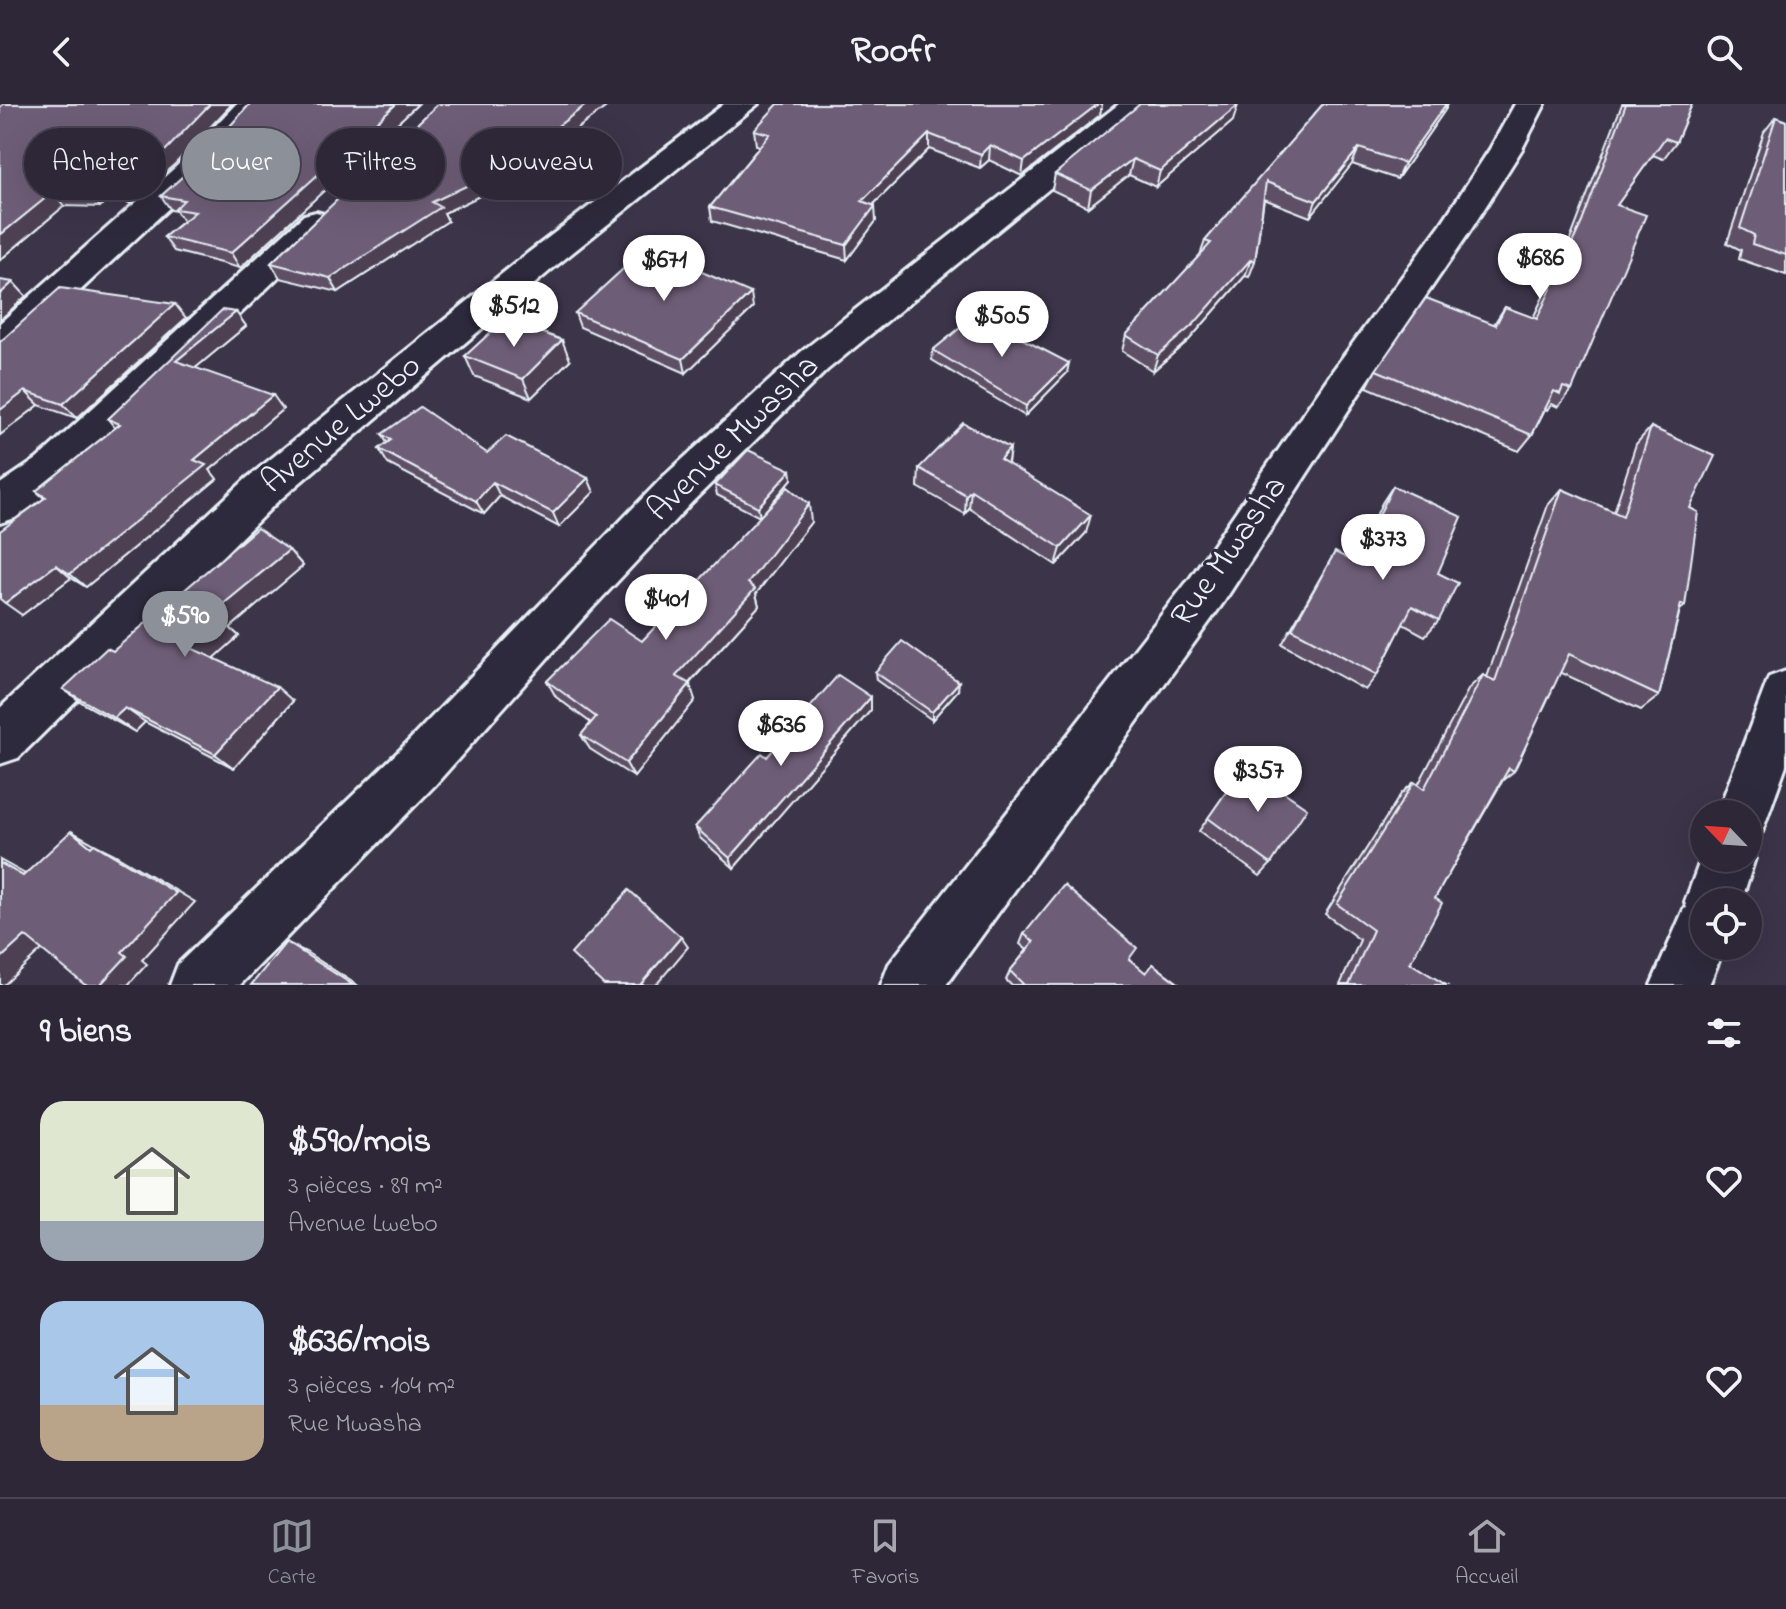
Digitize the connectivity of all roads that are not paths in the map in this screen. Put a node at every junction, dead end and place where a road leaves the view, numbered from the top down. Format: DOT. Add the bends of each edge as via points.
graph roads {
  1 [pos="252,104"];
  2 [pos="743,104"];
  3 [pos="1138,104"];
  4 [pos="1530,104"];
  5 [pos="336,203"];
  6 [pos="0,344"];
  7 [pos="0,506"];
  8 [pos="1786,693"];
  9 [pos="0,741"];
  10 [pos="1748,800"];
  11 [pos="1691,960"];
  12 [pos="199,985"];
  13 [pos="910,985"];
  14 [pos="1680,985"];
  1 -- 6 [label="street" via="188,173"];
  2 -- 9 [label="street, Avenue Lwebo" via="540,261 262,490"];
  3 -- 12 [label="street, Avenue Mwasha" via="814,361 677,490 417,768"];
  4 -- 13 [label="street, Rue Mwasha" via="1453,231 1207,590"];
  5 -- 7 [label="street" via="52,470"];
  8 -- 10 [label="street"];
  11 -- 14 [label="street"];
}
